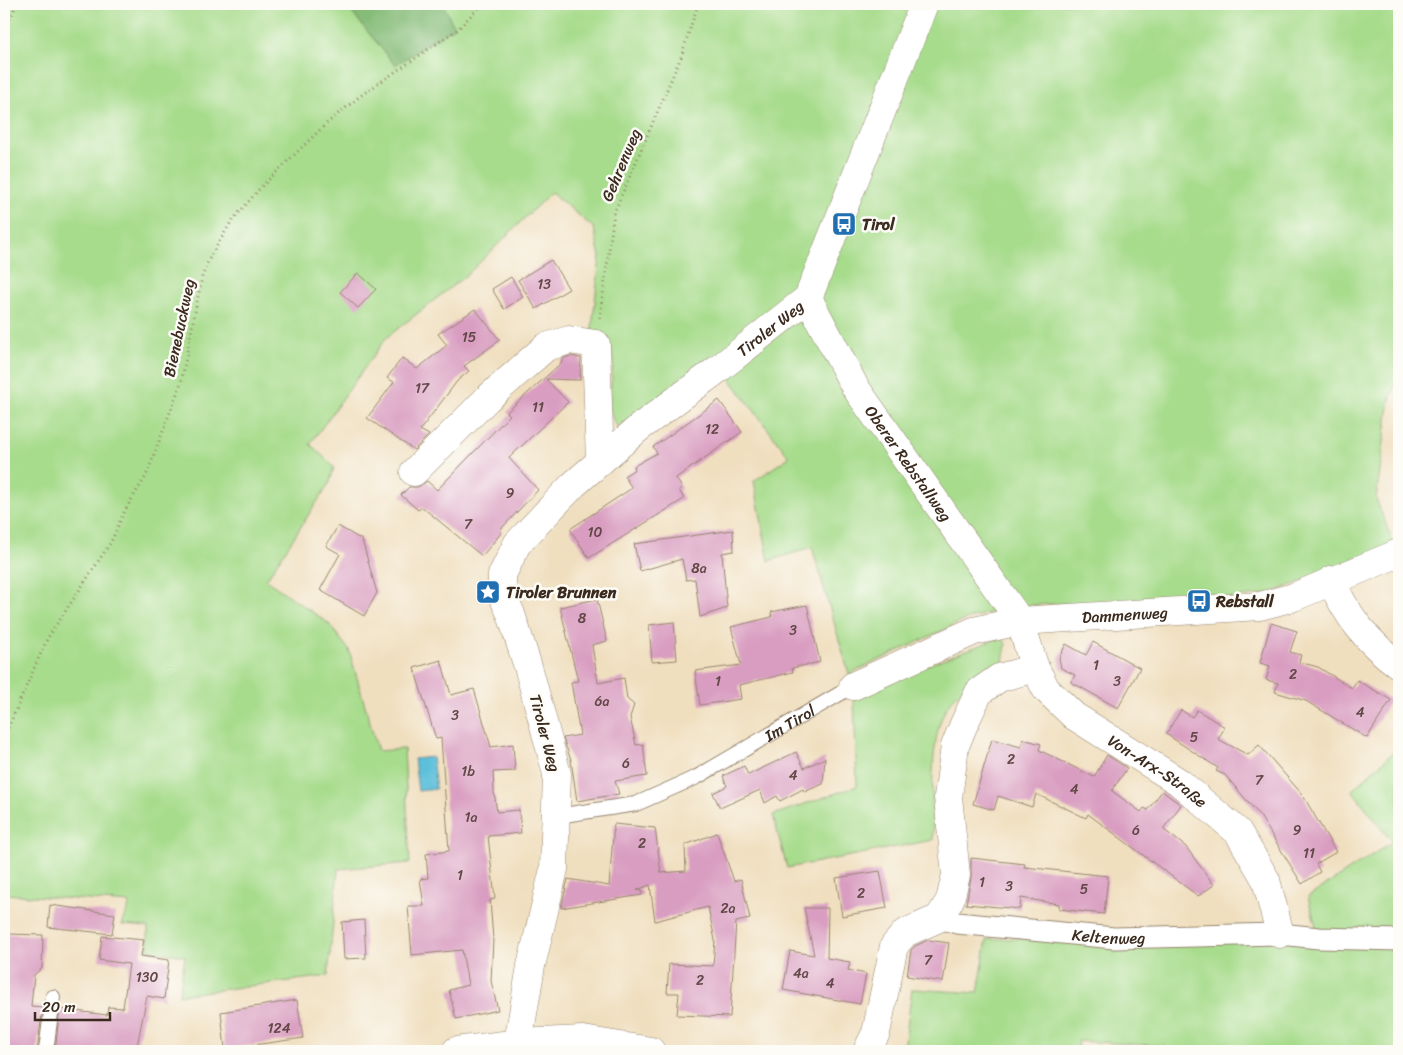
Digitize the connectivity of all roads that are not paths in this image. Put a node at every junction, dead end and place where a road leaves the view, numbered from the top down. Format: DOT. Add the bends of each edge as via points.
graph roads {
  1 [pos="924,4"];
  2 [pos="808,298"];
  3 [pos="600,462"];
  4 [pos="414,472"];
  5 [pos="1399,553"];
  6 [pos="1331,580"];
  7 [pos="1020,621"];
  8 [pos="1399,665"];
  9 [pos="1035,668"];
  10 [pos="854,686"];
  11 [pos="557,816"];
  12 [pos="939,918"];
  13 [pos="1280,934"];
  14 [pos="1399,940"];
  15 [pos="53,997"];
  16 [pos="518,1044"];
  17 [pos="46,1051"];
  18 [pos="456,1051"];
  19 [pos="651,1051"];
  20 [pos="867,1051"];
  1 -- 2 [label="street, Tiroler Weg"];
  2 -- 3 [label="street, Tiroler Weg" via="721,368 640,427"];
  2 -- 7 [label="street, Oberer Rebstallweg" via="855,387"];
  3 -- 4 [label="street" via="596,344 569,340 546,347 487,399"];
  3 -- 11 [label="street, Tiroler Weg" via="573,485 517,544 502,575 502,594 529,670 557,774"];
  5 -- 6 [label="street, Dammenweg"];
  6 -- 7 [label="street, Dammenweg" via="1294,597 1260,606"];
  6 -- 8 [label="street" via="1343,607 1358,627"];
  7 -- 9 [label="street, Von-Arx-Straße"];
  7 -- 10 [label="street, Im Tirol" via="974,631"];
  9 -- 12 [label="street" via="998,678 979,692 955,746 948,797 956,875 950,900"];
  9 -- 13 [label="street, Von-Arx-Straße" via="1046,689 1074,716 1179,782 1238,832 1266,880"];
  10 -- 11 [label="lane, Im Tirol" via="697,777 636,804"];
  11 -- 16 [label="street, Tiroler Weg" via="554,868"];
  12 -- 13 [label="street, Keltenweg" via="957,923 1114,938"];
  12 -- 20 [label="street" via="905,933 894,946 876,1033"];
  13 -- 14 [label="street, Keltenweg"];
  15 -- 17 [label="lane"];
  16 -- 18 [label="street"];
  16 -- 19 [label="street" via="583,1040"];
}
